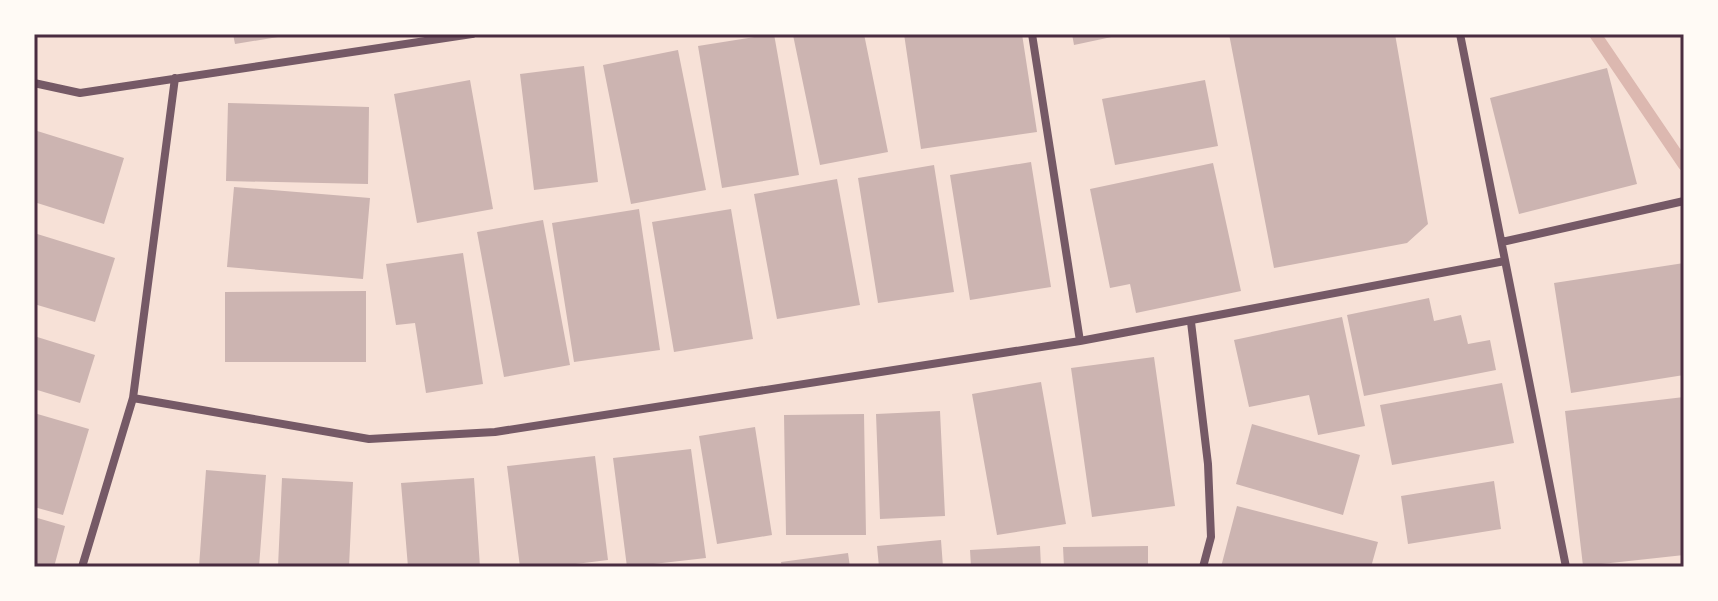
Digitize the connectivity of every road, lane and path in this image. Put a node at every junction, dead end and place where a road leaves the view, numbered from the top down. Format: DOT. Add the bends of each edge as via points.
graph roads {
  1 [pos="472,34"];
  2 [pos="1032,34"];
  3 [pos="1460,34"];
  4 [pos="175,78"];
  5 [pos="34,83"];
  6 [pos="1684,201"];
  7 [pos="1502,242"];
  8 [pos="1505,261"];
  9 [pos="1191,322"];
  10 [pos="1080,341"];
  11 [pos="133,398"];
  12 [pos="82,567"];
  13 [pos="1203,567"];
  14 [pos="1566,567"];
  1 -- 4 [label="street"];
  2 -- 10 [label="street"];
  3 -- 7 [label="street"];
  4 -- 5 [label="street" via="80,93"];
  4 -- 11 [label="street"];
  6 -- 7 [label="street"];
  7 -- 8 [label="street"];
  8 -- 9 [label="street"];
  8 -- 14 [label="street"];
  9 -- 10 [label="street"];
  9 -- 13 [label="street" via="1208,464 1211,537"];
  10 -- 11 [label="street" via="479,433 369,439"];
  11 -- 12 [label="street"];
}
